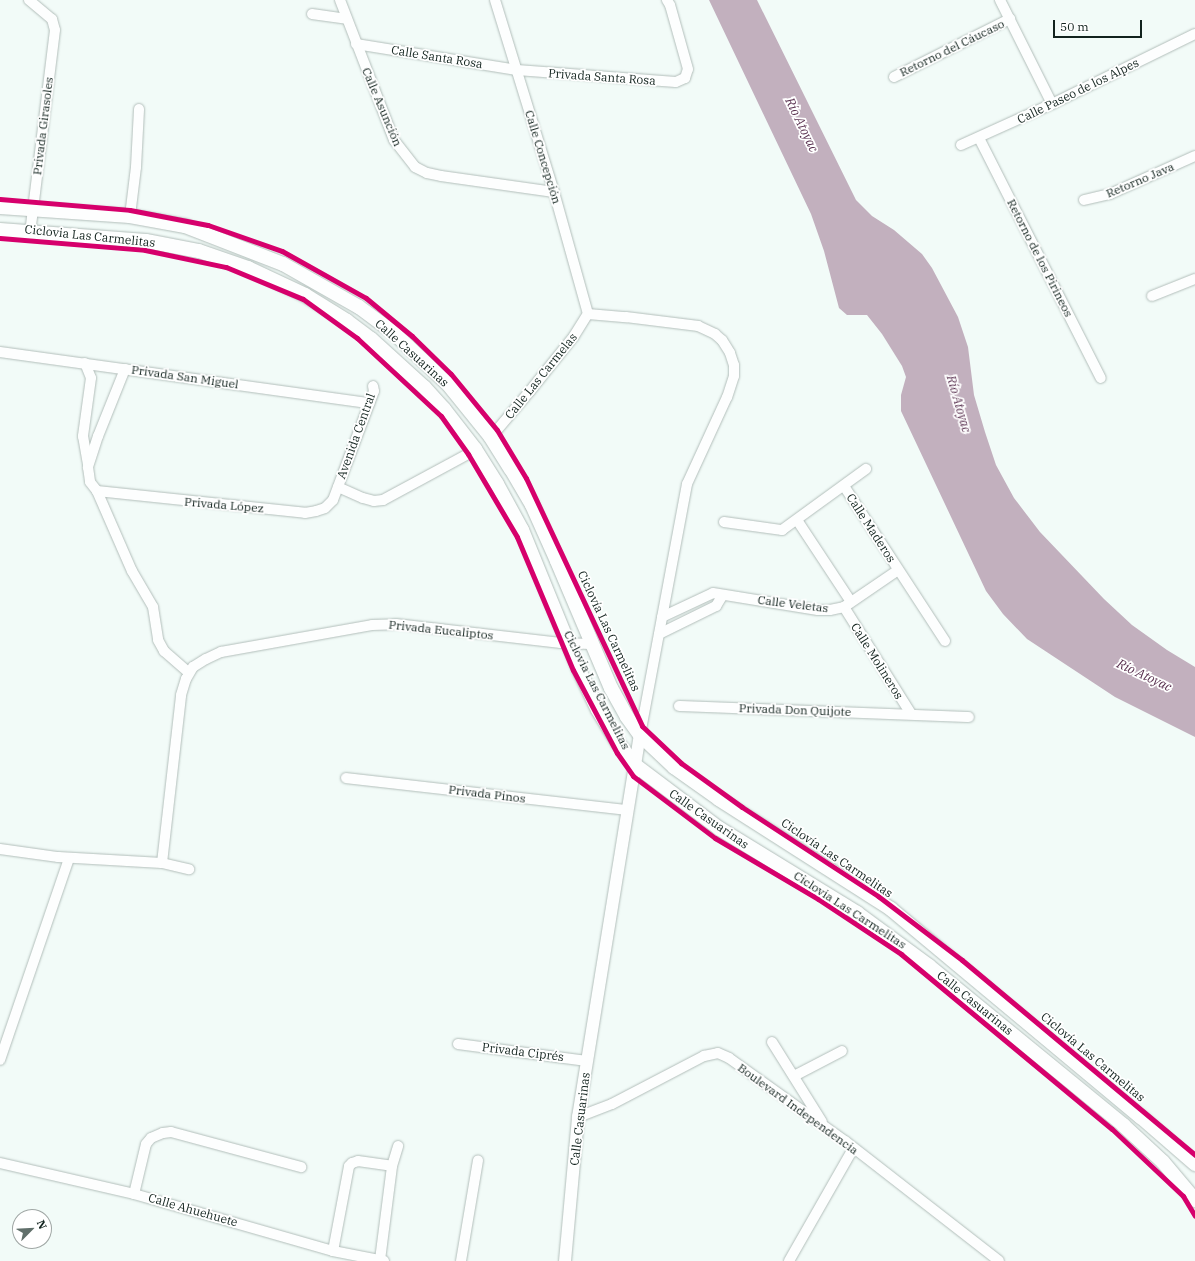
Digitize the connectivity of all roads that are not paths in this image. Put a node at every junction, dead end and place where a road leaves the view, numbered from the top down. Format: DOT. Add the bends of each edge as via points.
graph roads {
  1 [pos="29,0"];
  2 [pos="340,0"];
  3 [pos="495,0"];
  4 [pos="666,0"];
  5 [pos="1000,0"];
  6 [pos="312,14"];
  7 [pos="347,19"];
  8 [pos="1010,19"];
  9 [pos="1195,34"];
  10 [pos="356,44"];
  11 [pos="517,70"];
  12 [pos="894,77"];
  13 [pos="1052,104"];
  14 [pos="138,109"];
  15 [pos="979,138"];
  16 [pos="961,146"];
  17 [pos="1195,156"];
  18 [pos="554,192"];
  19 [pos="1084,200"];
  20 [pos="0,207"];
  21 [pos="33,210"];
  22 [pos="130,216"];
  23 [pos="0,230"];
  24 [pos="30,234"];
  25 [pos="1195,279"];
  26 [pos="1152,296"];
  27 [pos="588,314"];
  28 [pos="0,352"];
  29 [pos="85,363"];
  30 [pos="125,369"];
  31 [pos="1101,378"];
  32 [pos="373,386"];
  33 [pos="370,403"];
  34 [pos="490,436"];
  35 [pos="474,449"];
  36 [pos="88,467"];
  37 [pos="866,469"];
  38 [pos="844,486"];
  39 [pos="338,487"];
  40 [pos="97,491"];
  41 [pos="797,520"];
  42 [pos="724,522"];
  43 [pos="898,570"];
  44 [pos="723,595"];
  45 [pos="848,605"];
  46 [pos="662,617"];
  47 [pos="659,634"];
  48 [pos="945,641"];
  49 [pos="568,643"];
  50 [pos="591,644"];
  51 [pos="190,673"];
  52 [pos="679,706"];
  53 [pos="911,714"];
  54 [pos="969,716"];
  55 [pos="640,735"];
  56 [pos="635,765"];
  57 [pos="346,778"];
  58 [pos="628,810"];
  59 [pos="0,849"];
  60 [pos="69,858"];
  61 [pos="162,863"];
  62 [pos="189,869"];
  63 [pos="772,1042"];
  64 [pos="458,1044"];
  65 [pos="842,1051"];
  66 [pos="0,1060"];
  67 [pos="587,1061"];
  68 [pos="794,1076"];
  69 [pos="578,1117"];
  70 [pos="825,1127"];
  71 [pos="398,1146"];
  72 [pos="853,1149"];
  73 [pos="478,1160"];
  74 [pos="0,1163"];
  75 [pos="1195,1164"];
  76 [pos="392,1166"];
  77 [pos="301,1167"];
  78 [pos="134,1194"];
  79 [pos="1195,1200"];
  80 [pos="333,1251"];
  81 [pos="382,1261"];
  82 [pos="461,1261"];
  83 [pos="565,1261"];
  84 [pos="789,1261"];
  85 [pos="999,1261"];
  1 -- 21 [label="street, Privada Girasoles" via="52,19 55,30"];
  2 -- 7 [label="street, Calle Asunción"];
  3 -- 11 [label="street, Calle Concepción"];
  4 -- 11 [label="street, Privada Santa Rosa" via="670,5 688,69 686,78 676,82"];
  5 -- 8 [label="street"];
  6 -- 7 [label="street"];
  7 -- 10 [label="street, Calle Asunción"];
  8 -- 12 [label="street, Retorno del Cáucaso"];
  8 -- 13 [label="street"];
  9 -- 13 [label="street, Calle Paseo de los Alpes"];
  10 -- 11 [label="street, Calle Santa Rosa"];
  10 -- 18 [label="street, Calle Asunción" via="394,140 414,167 441,176"];
  11 -- 18 [label="street, Calle Concepción"];
  13 -- 15 [label="street, Calle Paseo de los Alpes"];
  14 -- 22 [label="street" via="136,167"];
  15 -- 16 [label="street, Calle Paseo de los Alpes"];
  15 -- 31 [label="street, Retorno de los Pirineos"];
  17 -- 19 [label="street, Retorno Java" via="1110,194"];
  18 -- 27 [label="street, Calle Concepción"];
  20 -- 21 [label="main road, Calle Casuarinas"];
  21 -- 22 [label="main road, Calle Casuarinas"];
  21 -- 24 [label="street, Privada Girasoles"];
  22 -- 34 [label="main road, Calle Casuarinas" via="185,226 235,244 284,264 359,307 394,334 448,384"];
  23 -- 24 [label="main road, Calle Casuarinas"];
  24 -- 35 [label="main road, Calle Casuarinas" via="146,241 199,251 248,268 305,295 371,339 424,387"];
  25 -- 26 [label="street"];
  27 -- 34 [label="street, Calle Las Carmelas" via="530,391"];
  27 -- 46 [label="street, Calle Casuarinas" via="698,326 722,340 734,365 734,376 727,397 687,484"];
  28 -- 29 [label="street, Privada San Miguel"];
  29 -- 30 [label="street, Privada San Miguel"];
  29 -- 36 [label="street" via="91,378 83,436"];
  30 -- 33 [label="street, Privada San Miguel"];
  30 -- 36 [label="street"];
  32 -- 33 [label="street, Avenida Central"];
  33 -- 39 [label="street, Avenida Central"];
  34 -- 50 [label="main road, Calle Casuarinas" via="532,505"];
  35 -- 39 [label="street" via="383,500 363,498"];
  35 -- 49 [label="main road, Calle Casuarinas" via="522,530"];
  36 -- 40 [label="street" via="90,482"];
  37 -- 38 [label="street"];
  38 -- 41 [label="street"];
  38 -- 43 [label="street, Calle Maderos"];
  39 -- 40 [label="street, Privada López" via="333,500 325,508 305,513"];
  40 -- 51 [label="street" via="132,571 153,607 158,640 164,651"];
  41 -- 42 [label="street" via="782,530"];
  41 -- 45 [label="street, Calle Molineros"];
  43 -- 45 [label="street, Calle Veletas"];
  43 -- 48 [label="street, Calle Maderos"];
  44 -- 45 [label="street, Calle Veletas" via="818,610"];
  44 -- 46 [label="street, Calle Veletas" via="713,593"];
  44 -- 47 [label="street" via="716,606"];
  45 -- 53 [label="street, Calle Molineros"];
  46 -- 47 [label="street, Calle Casuarinas"];
  47 -- 55 [label="street, Calle Casuarinas"];
  49 -- 50 [label="street, Privada Eucaliptos"];
  49 -- 51 [label="street, Privada Eucaliptos" via="396,624 372,625 221,652 193,667"];
  49 -- 56 [label="main road, Calle Casuarinas" via="598,710"];
  50 -- 55 [label="main road, Calle Casuarinas" via="611,688"];
  51 -- 61 [label="street" via="182,695"];
  52 -- 53 [label="street, Privada Don Quijote"];
  53 -- 54 [label="street, Privada Don Quijote"];
  55 -- 56 [label="street, Calle Casuarinas"];
  55 -- 75 [label="main road, Calle Casuarinas" via="674,767 718,799 890,909"];
  56 -- 58 [label="street, Calle Casuarinas"];
  56 -- 79 [label="main road, Calle Casuarinas" via="720,829 857,913 929,966 1123,1124 1163,1162"];
  57 -- 58 [label="street, Privada Pinos"];
  58 -- 67 [label="street, Calle Casuarinas"];
  59 -- 60 [label="street"];
  60 -- 61 [label="street"];
  60 -- 66 [label="street"];
  61 -- 62 [label="street"];
  63 -- 68 [label="street"];
  64 -- 67 [label="street, Privada Ciprés"];
  65 -- 68 [label="street"];
  67 -- 69 [label="street, Calle Casuarinas"];
  68 -- 70 [label="street"];
  69 -- 70 [label="street, Boulevard Independencia" via="612,1104 704,1056 718,1053 729,1058"];
  69 -- 83 [label="street, Calle Casuarinas"];
  70 -- 72 [label="street, Boulevard Independencia"];
  71 -- 76 [label="street"];
  72 -- 84 [label="street"];
  72 -- 85 [label="street, Boulevard Independencia"];
  73 -- 82 [label="street"];
  74 -- 78 [label="street, Calle Ahuehuete"];
  76 -- 80 [label="street" via="358,1161 349,1166"];
  76 -- 81 [label="street"];
  77 -- 78 [label="street" via="171,1132 163,1133 151,1138 146,1144"];
  78 -- 80 [label="street, Calle Ahuehuete"];
  80 -- 81 [label="street, Calle Ahuehuete"];
}
